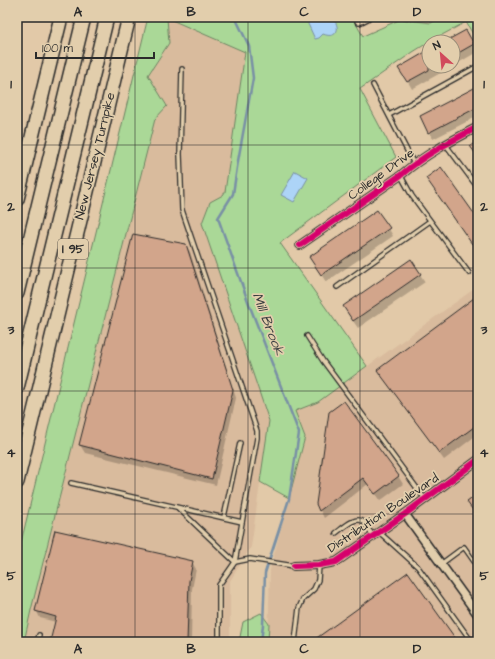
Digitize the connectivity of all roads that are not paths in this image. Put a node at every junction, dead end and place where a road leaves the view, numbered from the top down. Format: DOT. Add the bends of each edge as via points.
graph roads {
  1 [pos="61,17"];
  2 [pos="84,17"];
  3 [pos="106,17"];
  4 [pos="129,17"];
  5 [pos="367,17"];
  6 [pos="359,21"];
  7 [pos="478,66"];
  8 [pos="182,69"];
  9 [pos="373,85"];
  10 [pos="389,115"];
  11 [pos="478,127"];
  12 [pos="446,144"];
  13 [pos="414,164"];
  14 [pos="400,175"];
  15 [pos="478,188"];
  16 [pos="17,199"];
  17 [pos="430,221"];
  18 [pos="300,245"];
  19 [pos="469,273"];
  20 [pos="337,287"];
  21 [pos="17,293"];
  22 [pos="307,336"];
  23 [pos="17,388"];
  24 [pos="240,443"];
  25 [pos="478,460"];
  26 [pos="17,482"];
  27 [pos="71,483"];
  28 [pos="425,499"];
  29 [pos="177,507"];
  30 [pos="405,514"];
  31 [pos="224,517"];
  32 [pos="242,522"];
  33 [pos="336,533"];
  34 [pos="376,534"];
  35 [pos="236,562"];
  36 [pos="441,564"];
  37 [pos="319,565"];
  38 [pos="294,566"];
  39 [pos="478,567"];
  40 [pos="478,600"];
  41 [pos="471,605"];
  42 [pos="478,615"];
  43 [pos="39,635"];
  44 [pos="37,642"];
  45 [pos="219,642"];
  46 [pos="296,642"];
  47 [pos="472,642"];
  1 -- 16 [label="highway"];
  2 -- 21 [label="highway"];
  3 -- 23 [label="highway, New Jersey Turnpike / I 95"];
  4 -- 26 [label="highway, New Jersey Turnpike / I 95"];
  5 -- 6 [label="street"];
  7 -- 10 [label="lane"];
  8 -- 32 [label="lane" via="182,210 257,431"];
  9 -- 10 [label="lane"];
  10 -- 13 [label="lane"];
  11 -- 12 [label="street, College Drive"];
  12 -- 13 [label="street, College Drive"];
  12 -- 15 [label="lane"];
  13 -- 14 [label="street, College Drive"];
  14 -- 17 [label="lane"];
  14 -- 18 [label="street, College Drive"];
  17 -- 19 [label="lane"];
  17 -- 20 [label="lane"];
  22 -- 28 [label="lane"];
  24 -- 31 [label="lane"];
  25 -- 28 [label="street, Distribution Boulevard"];
  27 -- 29 [label="lane"];
  28 -- 30 [label="street, Distribution Boulevard"];
  29 -- 31 [label="lane"];
  29 -- 35 [label="lane"];
  30 -- 34 [label="street, Distribution Boulevard"];
  30 -- 36 [label="street"];
  31 -- 32 [label="lane"];
  32 -- 35 [label="lane"];
  33 -- 34 [label="lane" via="353,521 359,520"];
  34 -- 37 [label="street, Distribution Boulevard" via="336,562"];
  34 -- 47 [label="lane" via="418,568"];
  35 -- 38 [label="lane" via="250,559"];
  35 -- 45 [label="lane" via="219,585"];
  36 -- 39 [label="lane" via="464,547"];
  36 -- 41 [label="street"];
  37 -- 38 [label="street, Distribution Boulevard"];
  37 -- 46 [label="lane" via="318,580 314,589 303,599 299,608"];
  40 -- 41 [label="lane"];
  41 -- 42 [label="street"];
  43 -- 44 [label="lane"];
}
